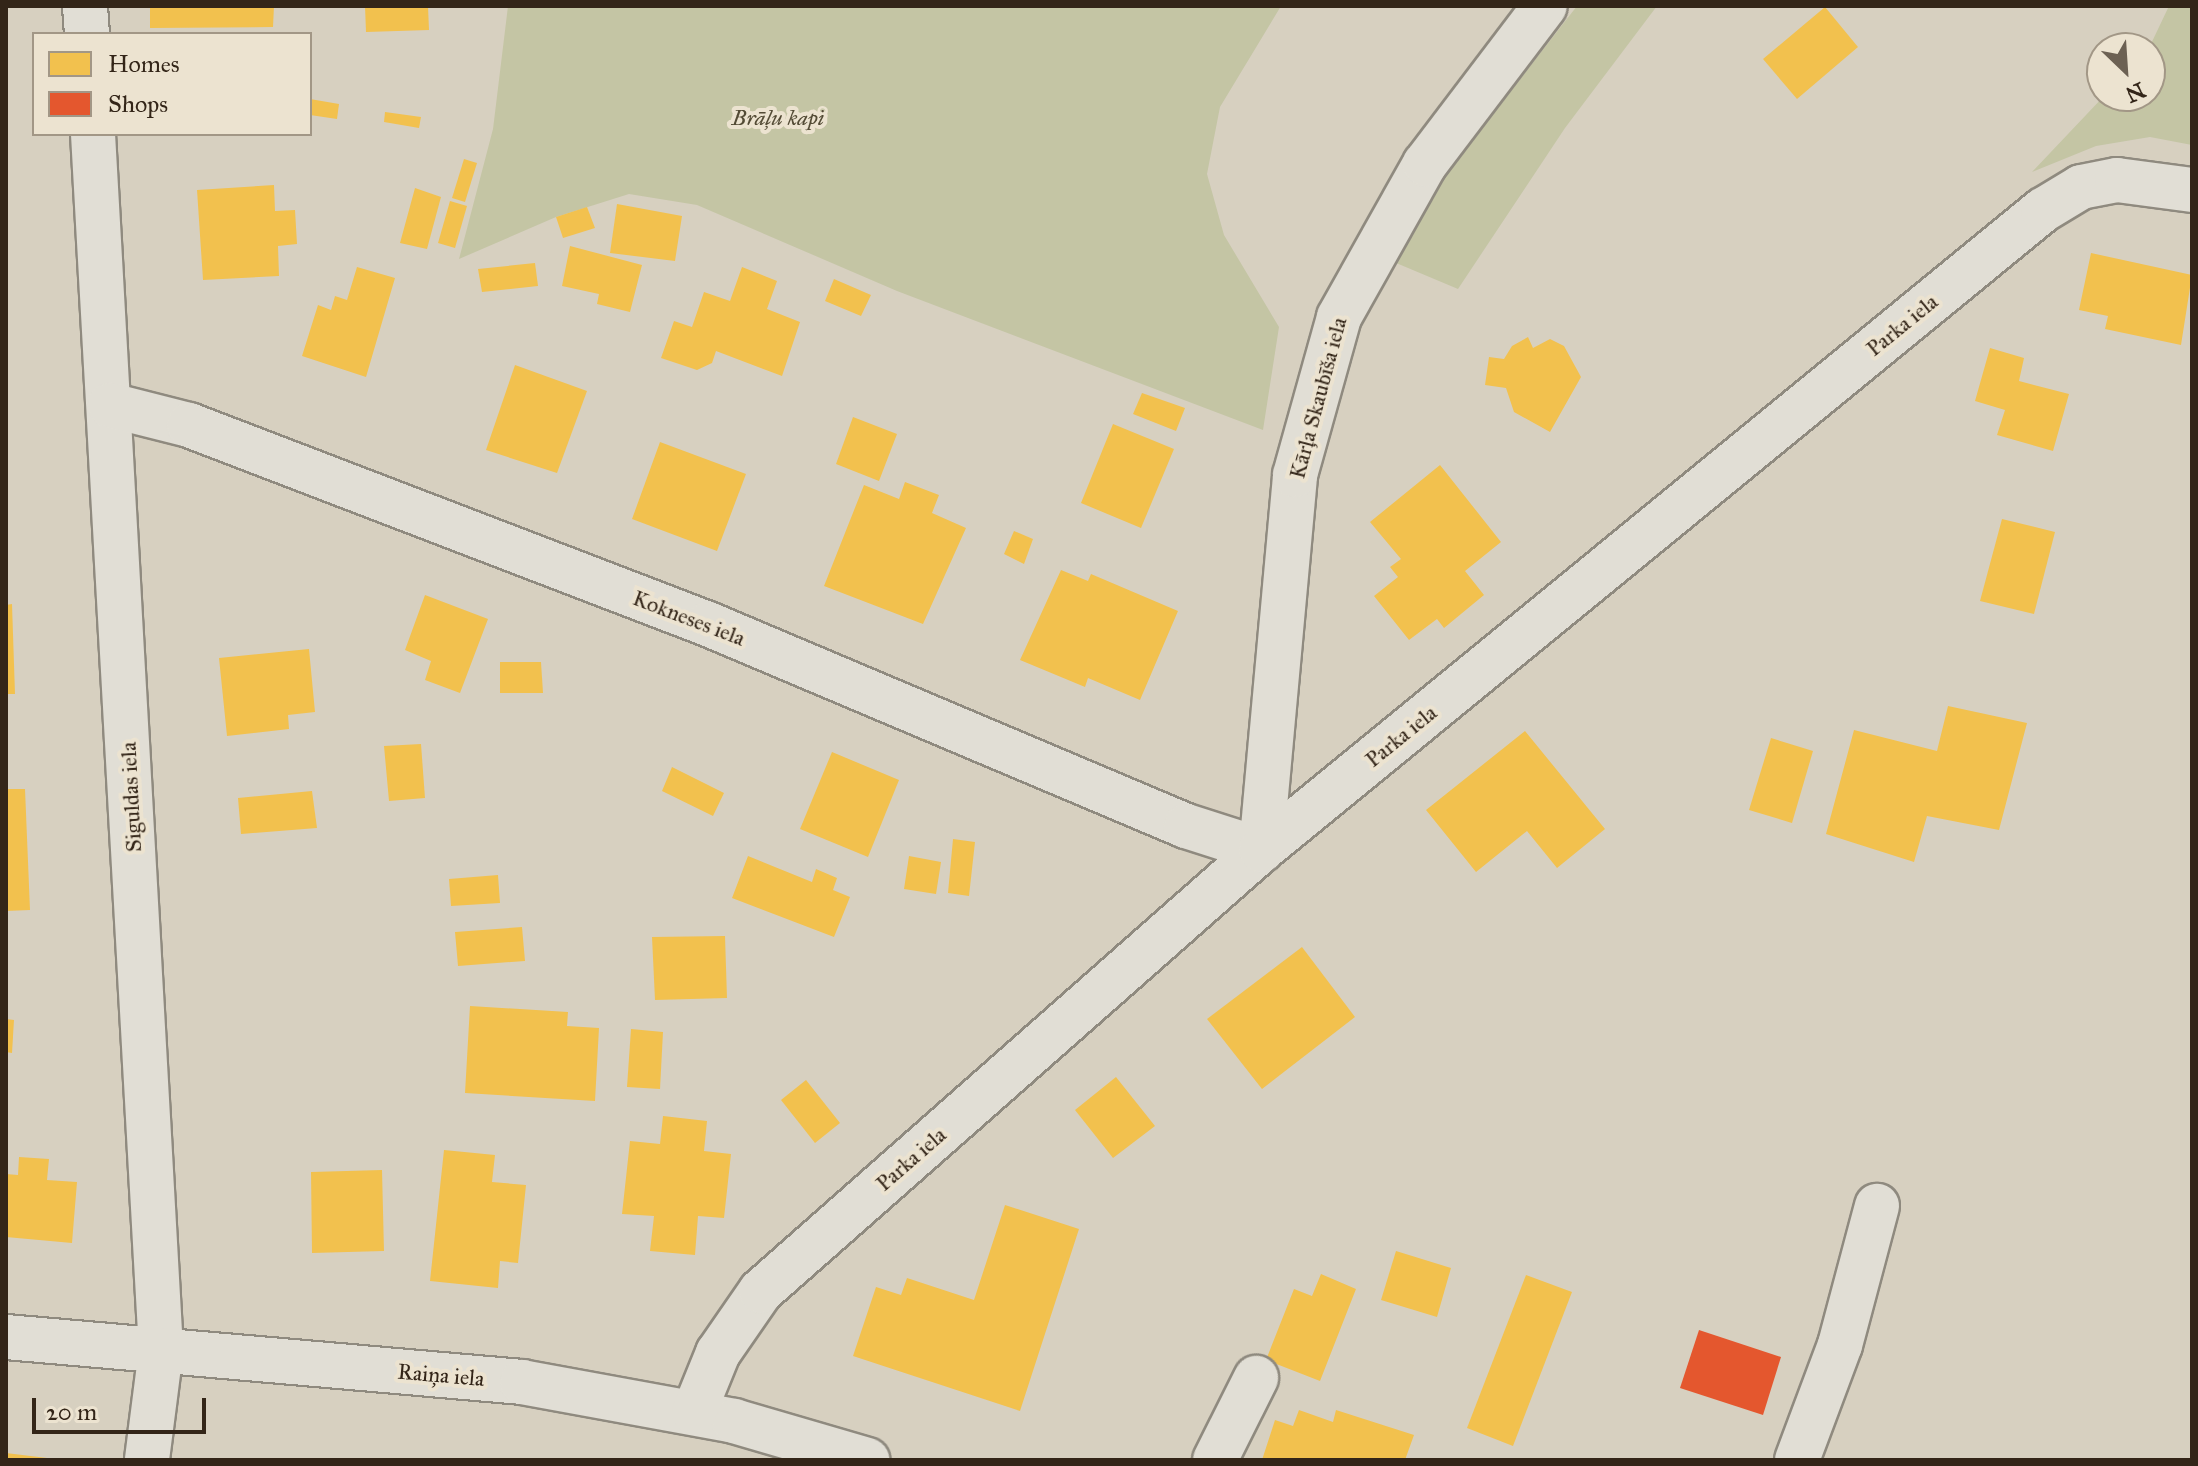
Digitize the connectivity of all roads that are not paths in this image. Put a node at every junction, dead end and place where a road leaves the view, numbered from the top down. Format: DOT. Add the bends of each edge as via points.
graph roads {
  1 [pos="85,6"];
  2 [pos="1545,6"];
  3 [pos="87,32"];
  4 [pos="93,136"];
  5 [pos="2192,190"];
  6 [pos="110,405"];
  7 [pos="1261,850"];
  8 [pos="1877,1206"];
  9 [pos="6,1337"];
  10 [pos="161,1350"];
  11 [pos="1256,1378"];
  12 [pos="694,1412"];
  13 [pos="147,1460"];
  14 [pos="867,1460"];
  15 [pos="1215,1460"];
  16 [pos="1797,1460"];
  1 -- 3 [label="street"];
  2 -- 7 [label="street, Kārļa Skaubīša iela" via="1425,164 1339,317 1295,475"];
  4 -- 6 [label="street, Siguldas iela"];
  5 -- 7 [label="street, Parka iela" via="2117,180 2081,187 2043,210"];
  6 -- 7 [label="street, Kokneses iela" via="189,425 708,624 1186,826"];
  6 -- 10 [label="street, Siguldas iela"];
  7 -- 12 [label="street, Parka iela" via="761,1291 718,1353"];
  8 -- 16 [label="street" via="1840,1345"];
  9 -- 10 [label="street, Raiņa iela"];
  10 -- 12 [label="street, Raiņa iela" via="522,1382"];
  10 -- 13 [label="street, Siguldas iela"];
  11 -- 15 [label="street"];
  12 -- 14 [label="street, Raiņa iela"];
}
